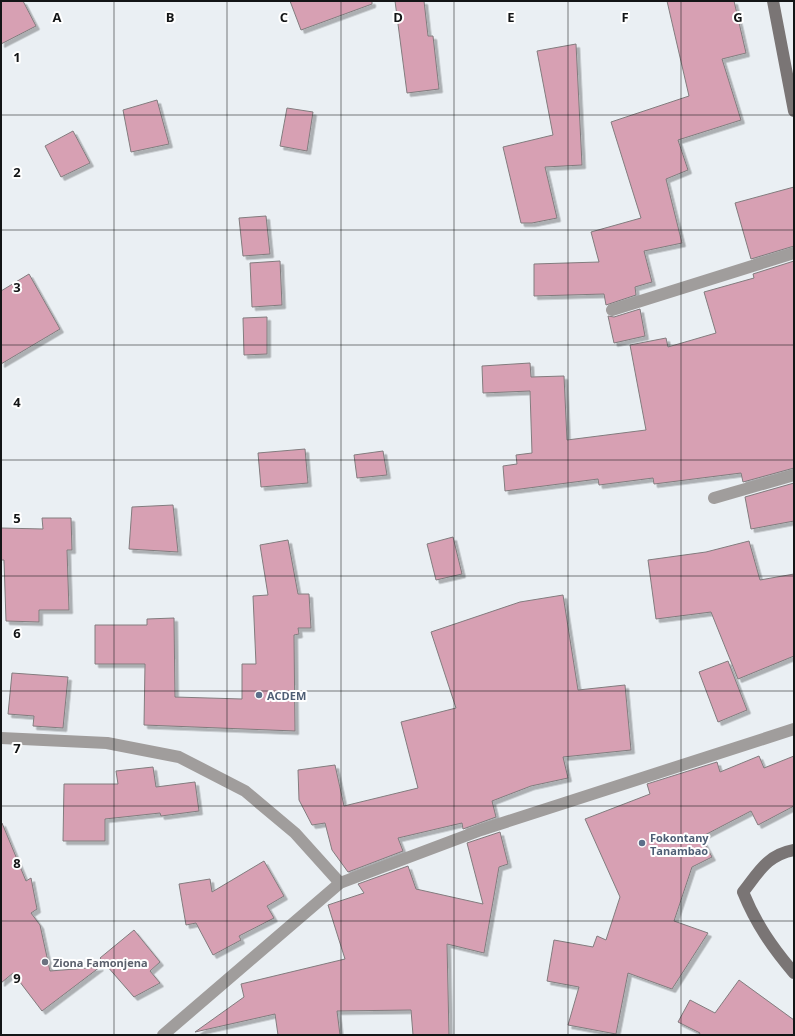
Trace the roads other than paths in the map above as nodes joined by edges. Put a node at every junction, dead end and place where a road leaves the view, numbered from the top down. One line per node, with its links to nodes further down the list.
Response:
1 (773, 1): 2 (street)
2 (794, 111)
3 (794, 253): 4 (street)
4 (612, 310)
5 (794, 475): 6 (street)
6 (714, 498)
7 (794, 729): 10 (street)
8 (1, 738): 10 (street)
9 (794, 850): 11 (street)
10 (340, 883): 12 (street)
11 (794, 973)
12 (163, 1035)

